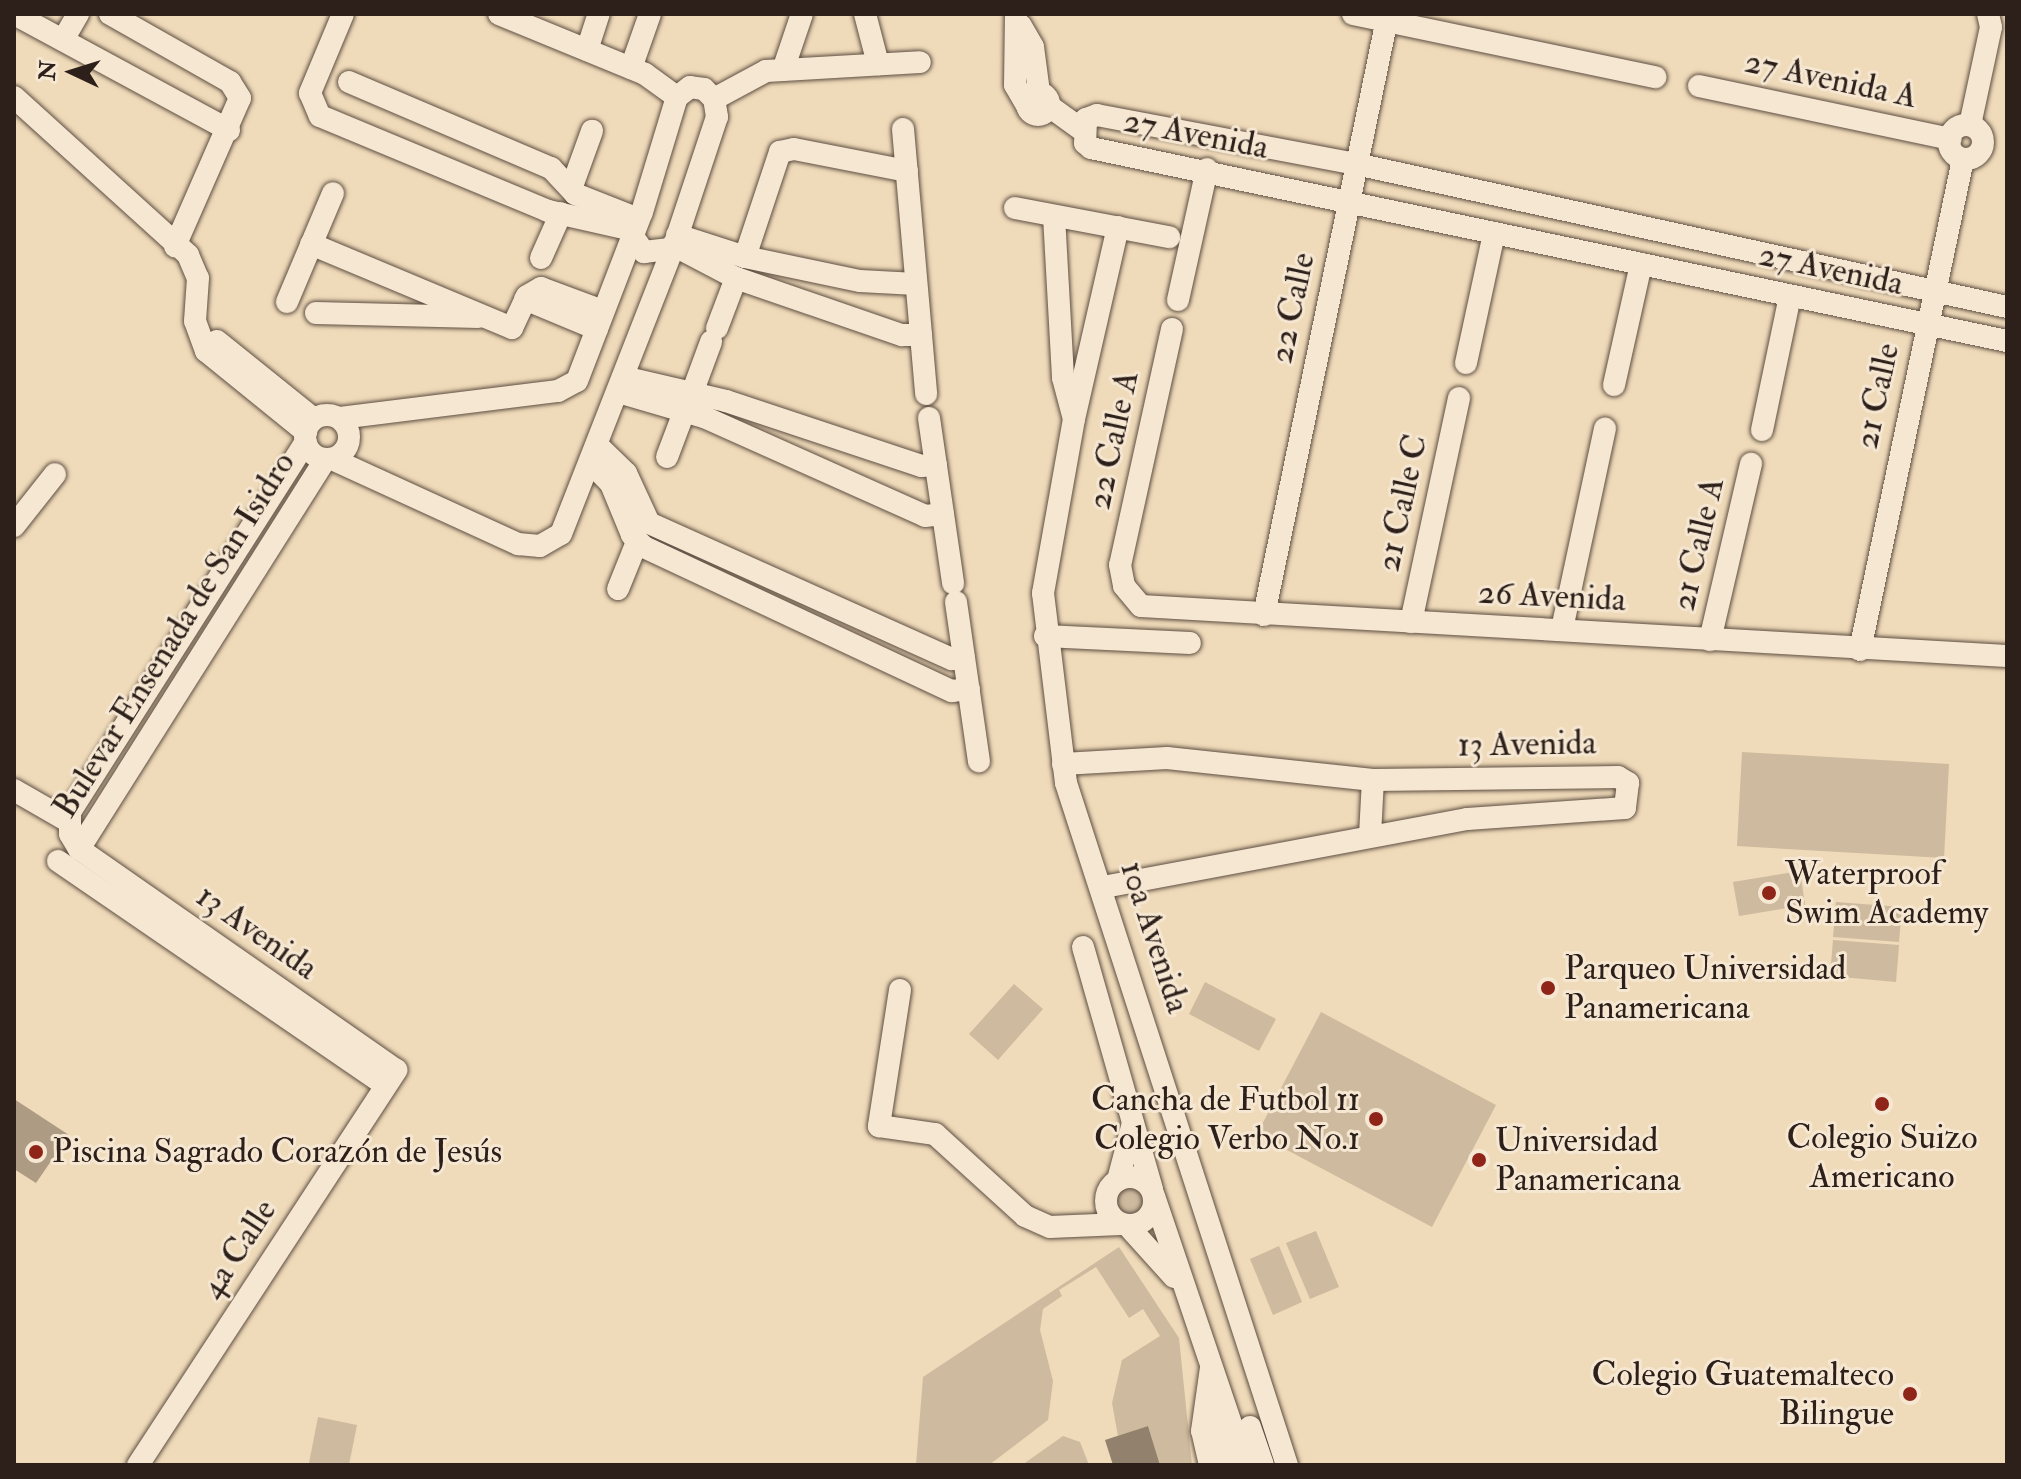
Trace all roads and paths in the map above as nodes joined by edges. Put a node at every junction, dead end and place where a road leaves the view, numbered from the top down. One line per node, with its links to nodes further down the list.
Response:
1 (78, 14): 14 (street)
2 (110, 14): 29 (street)
3 (343, 14): 32 (street)
4 (499, 14): 15 (street)
5 (599, 14): 15 (street)
6 (650, 14): 18 (street)
7 (802, 14): 19 (street)
8 (865, 14): 17 (street)
9 (1353, 14): 13 (street)
10 (1988, 14): 27 (street)
11 (18, 16): 14 (street)
12 (1017, 16): 31 (street)
13 (1387, 17): 20 (street); 35 (street, 22 Calle)
14 (63, 40): 29 (street)
15 (587, 50): 18 (street)
16 (920, 62): 17 (street)
17 (878, 64): 19 (street)
18 (631, 68): 24 (street)
19 (783, 70): 26 (street)
20 (1655, 77)
21 (349, 82): 25 (street)
22 (1699, 86): 33 (street, 27 Avenida A)
23 (14, 97): 50 (street)
24 (677, 97): 26 (street); 44 (street)
25 (390, 104): 32 (street); 38 (street)
26 (716, 108): 48 (street, Bulevar Ensenada de San Isidro)
27 (1970, 125): 33 (street); 34 (street, 21 Calle)
28 (903, 129): 37 (street)
29 (229, 130): 50 (street)
30 (592, 131): 38 (street)
31 (1085, 132): 35 (street, 27 Avenida); 36 (street, 27 Avenida)
32 (376, 138): 42 (street)
33 (1950, 139): 34 (street)
34 (1963, 159): 55 (street, 21 Calle)
35 (1356, 164): 40 (street, 22 Calle); 55 (street, 27 Avenida)
36 (1207, 169): 40 (street, 27 Avenida); 57 (street)
37 (907, 171): 53 (street); 54 (street)
38 (571, 189): 44 (street)
39 (333, 193): 49 (street)
40 (1349, 199): 46 (street, 27 Avenida); 90 (street, 22 Calle)
41 (1015, 208): 43 (street)
42 (561, 213): 44 (street); 51 (street)
43 (1054, 216): 45 (street); 75 (street, 10a Avenida)
44 (635, 224): 48 (street); 48 (street); 62 (street)
45 (1118, 227): 47 (street); 75 (street, 10a Avenida)
46 (1494, 233): 52 (street, 27 Avenida); 67 (street)
47 (1169, 237)
48 (675, 240): 53 (street); 68 (street, Bulevar Ensenada de San Isidro)
49 (311, 244): 58 (street); 61 (street)
50 (175, 246): 78 (street)
51 (541, 258)
52 (1641, 264): 56 (street, 27 Avenida); 69 (street)
53 (740, 268): 54 (street); 65 (street); 72 (street)
54 (916, 284): 65 (street)
55 (1935, 292): 59 (street, 27 Avenida); 63 (street, 21 Calle)
56 (1790, 296): 63 (street, 27 Avenida); 77 (street)
57 (1178, 300)
58 (287, 302)
59 (2007, 307)
60 (316, 313): 61 (street)
61 (491, 317): 62 (street)
62 (600, 320): 73 (street)
63 (1927, 325): 66 (street, 27 Avenida); 96 (street, 21 Calle)
64 (1172, 329): 88 (street, 22 Calle A)
65 (921, 335): 70 (street)
66 (2007, 341)
67 (1466, 363)
68 (620, 384): 72 (street); 79 (street, Bulevar Ensenada de San Isidro)
69 (1614, 385)
70 (926, 394)
71 (1459, 398): 91 (street, 21 Calle C)
72 (688, 404): 80 (street); 83 (street); 85 (street)
73 (340, 418): 78 (street); 81 (street)
74 (929, 418): 83 (street)
75 (1074, 419): 93 (street, 10a Avenida)
76 (1605, 429): 92 (street)
77 (1762, 430)
78 (309, 431): 81 (street); 104 (street, Bulevar Ensenada de San Isidro)
79 (594, 454): 81 (street, Bulevar Ensenada de San Isidro); 87 (street); 98 (street)
80 (667, 457)
81 (329, 459): 105 (street, Bulevar Ensenada de San Isidro)
82 (1751, 464): 94 (street, 21 Calle A)
83 (936, 465): 85 (street)
84 (55, 474): 86 (street)
85 (943, 514): 98 (street)
86 (14, 526)
87 (637, 542): 89 (street); 99 (street)
88 (1120, 565): 90 (street, 26 Avenida)
89 (618, 589)
90 (1264, 615): 91 (street, 26 Avenida)
91 (1411, 622): 92 (street, 26 Avenida)
92 (1562, 629): 94 (street, 26 Avenida)
93 (1045, 636): 95 (street); 101 (street, 10a Avenida)
94 (1710, 640): 96 (street, 26 Avenida)
95 (1190, 643)
96 (1860, 650): 97 (street, 26 Avenida)
97 (2007, 656)
98 (964, 658): 99 (street)
99 (969, 689): 100 (street)
100 (979, 761)
101 (1063, 764): 102 (street, 13 Avenida); 110 (street, 10a Avenida)
102 (1373, 780): 107 (street); 107 (street, 13 Avenida)
103 (14, 790): 106 (street)
104 (84, 791): 105 (street); 106 (street, Bulevar Ensenada de San Isidro)
105 (106, 803): 108 (street, Bulevar Ensenada de San Isidro)
106 (68, 821): 108 (street, Bulevar Ensenada de San Isidro)
107 (1370, 835): 110 (street, 13 Avenida)
108 (79, 849): 113 (street, 13 Avenida)
109 (58, 861): 113 (street)
110 (1104, 887): 127 (street, 10a Avenida)
111 (1083, 947): 114 (street)
112 (900, 990): 118 (street)
113 (390, 1077): 122 (street, 4a Calle)
114 (1133, 1118): 115 (street); 116 (street)
115 (1113, 1185): 116 (street); 117 (street); 118 (street)
116 (1153, 1193): 117 (street); 119 (street)
117 (1124, 1224): 118 (street); 119 (street)
118 (1066, 1228)
119 (1184, 1291): 120 (street)
120 (1211, 1359): 121 (street); 125 (street); 126 (street)
121 (1208, 1400): 123 (street); 124 (street)
122 (138, 1465)
123 (1210, 1465)
124 (1225, 1465)
125 (1245, 1465)
126 (1263, 1465)
127 (1287, 1465)

